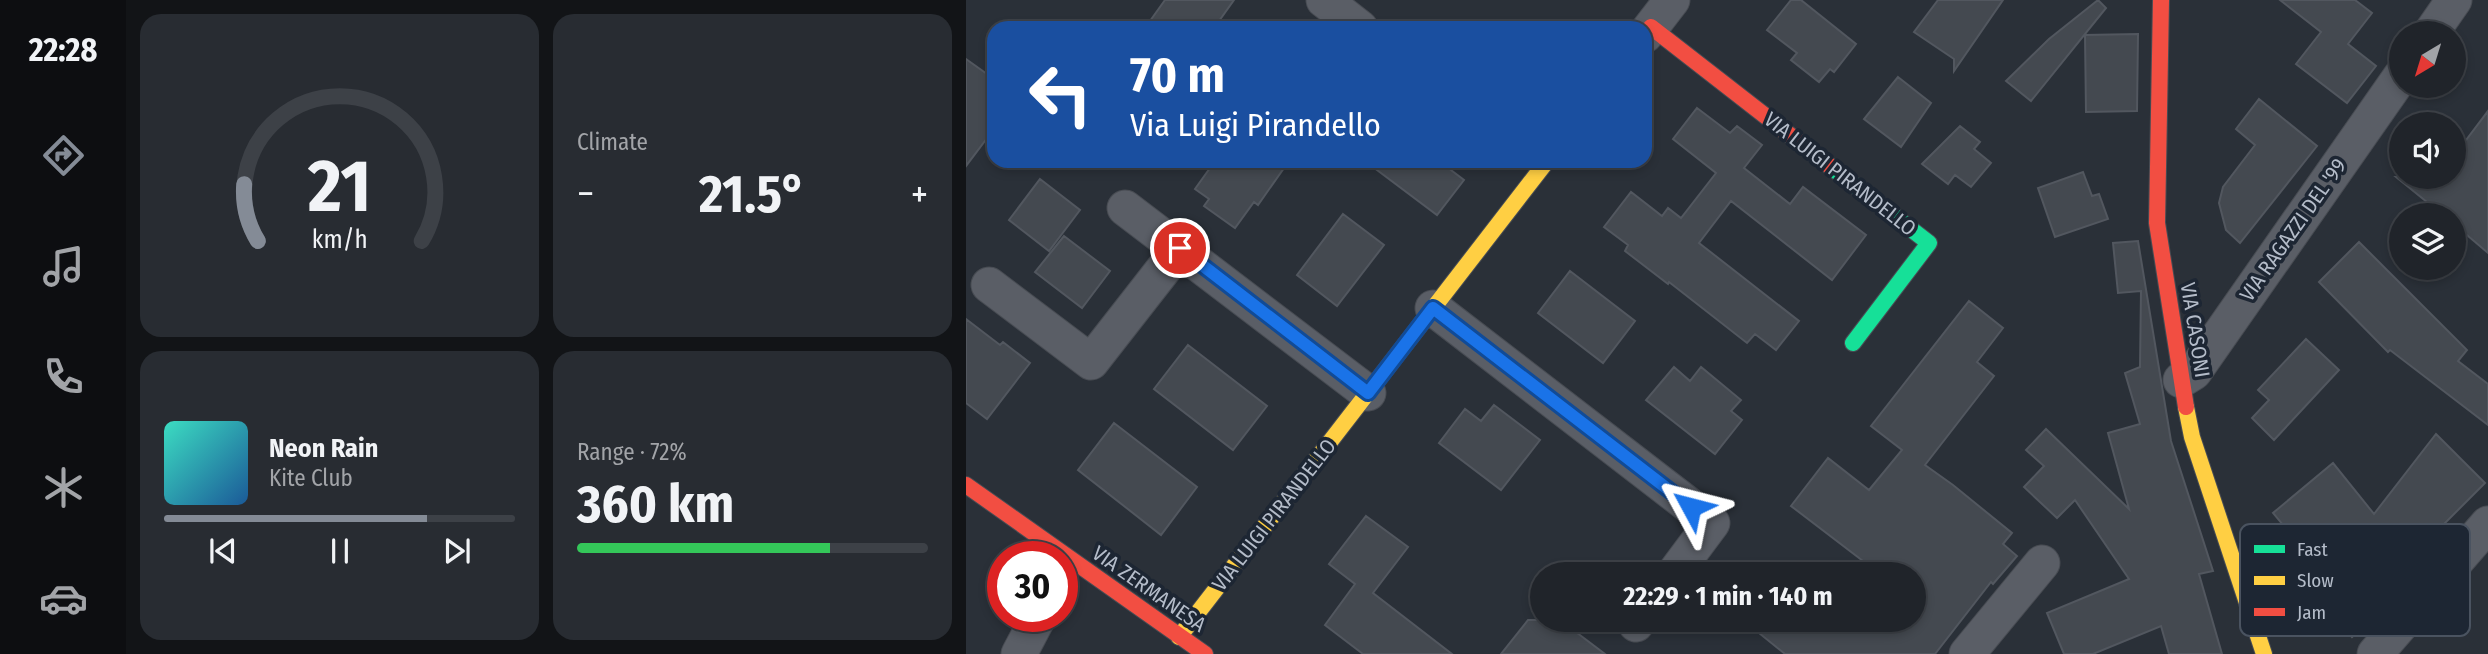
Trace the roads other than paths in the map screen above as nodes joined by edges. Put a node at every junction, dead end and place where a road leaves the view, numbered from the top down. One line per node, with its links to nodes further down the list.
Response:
1 (1324, 0): 5 (street)
2 (2161, 0): 14 (street, VIA CASONI)
3 (2454, 0): 6 (street)
4 (1656, 20): 13 (street, VIA LUIGI PIRANDELLO)
5 (1351, 21)
6 (2439, 21)
7 (2389, 93): 14 (street, VIA RAGAZZI DEL '99)
8 (1536, 168): 12 (street, VIA LUIGI PIRANDELLO)
9 (1125, 208): 10 (street)
10 (1180, 248): 11 (street); 15 (street)
11 (989, 285)
12 (1433, 308): 15 (street, VIA LUIGI PIRANDELLO); 20 (street)
13 (1853, 343)
14 (2181, 380): 23 (street, VIA CASONI)
15 (1368, 393): 25 (street, VIA LUIGI PIRANDELLO)
16 (966, 485): 18 (street, VIA ZERMANESA)
17 (2488, 524): 19 (street)
18 (1037, 541)
19 (2470, 545)
20 (1683, 562)
21 (2042, 563): 28 (street)
22 (1078, 572): 25 (street, VIA ZERMANESA)
23 (2240, 582)
24 (1031, 632): 29 (street)
25 (1179, 636): 30 (street, VIA ZERMANESA)
26 (2258, 636): 31 (street, VIA CASONI)
27 (2391, 636): 32 (street)
28 (1976, 649)
29 (1019, 654)
30 (1205, 654)
31 (2264, 654)
32 (2375, 654)

